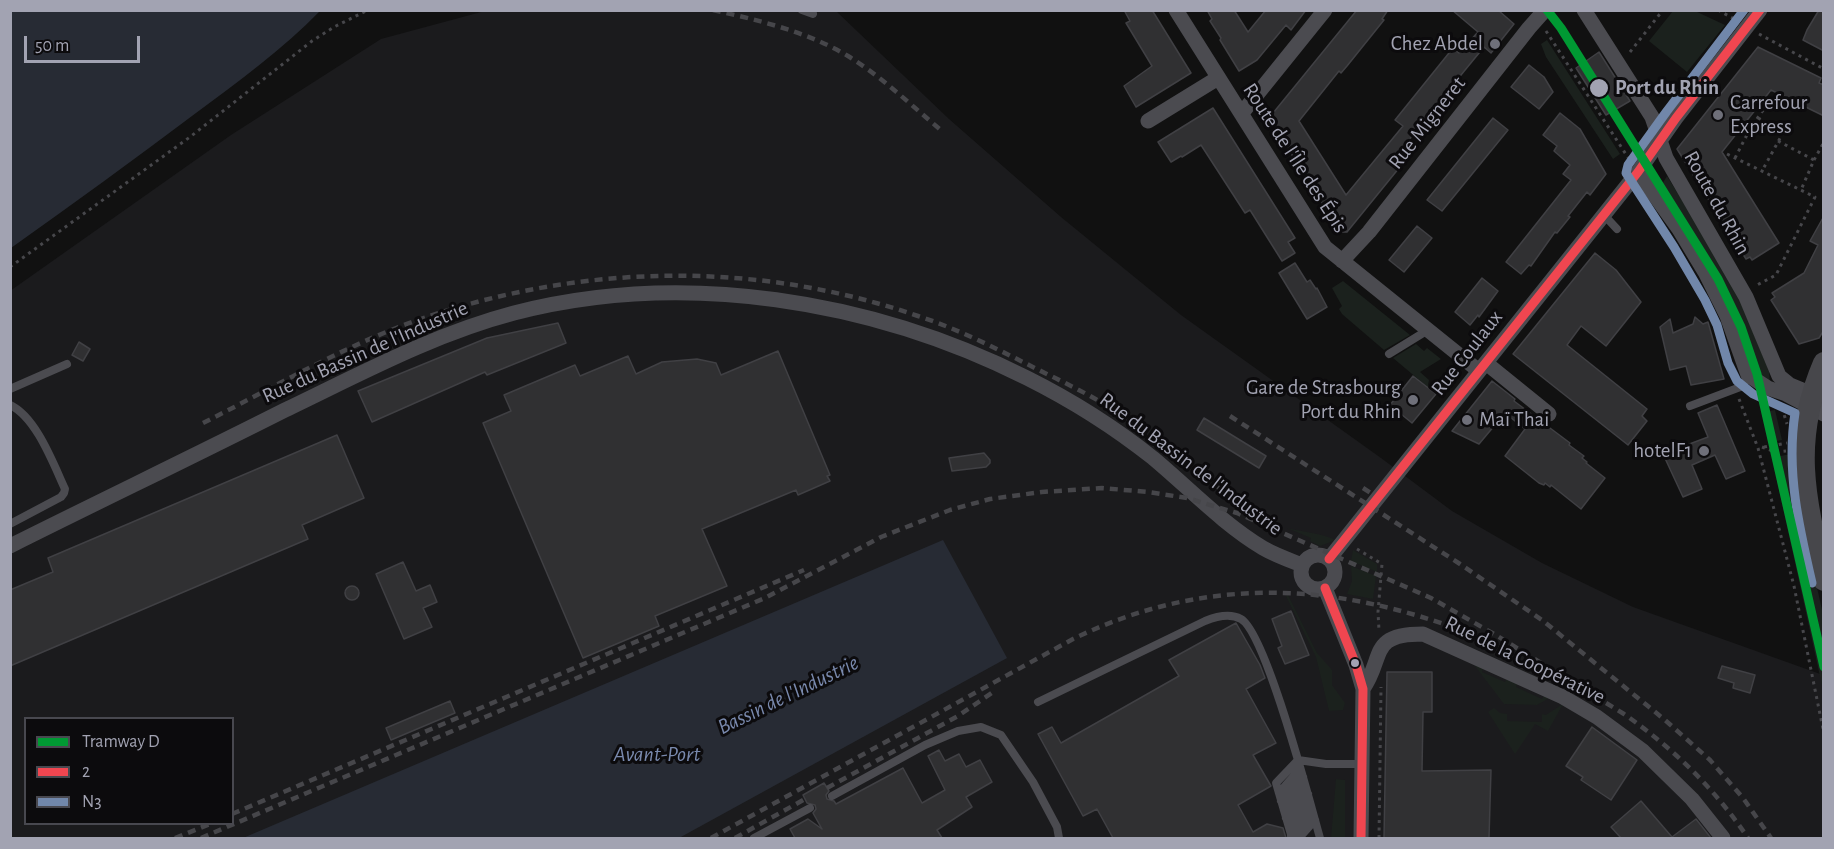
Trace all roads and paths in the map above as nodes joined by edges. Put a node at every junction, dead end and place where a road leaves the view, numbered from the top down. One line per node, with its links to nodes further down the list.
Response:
1 (368, 10): 32 (path)
2 (802, 10): 10 (lane)
3 (1176, 10): 14 (street, Route de l'Île des Épis)
4 (1325, 10): 16 (street)
5 (1584, 10): 19 (street, Route du Rhin)
6 (1663, 10): 12 (path)
7 (1718, 10): 11 (path)
8 (1760, 10): 11 (street, Rue Coulaux)
9 (1538, 13): 23 (path); 31 (street, Rue Migneret)
10 (813, 14)
11 (1740, 23): 13 (path); 19 (street, Rue Coulaux)
12 (1630, 51)
13 (1824, 69)
14 (1218, 78): 16 (street, Route de l'Île des Épis); 18 (street, Route de l'Île des Épis)
15 (1774, 95): 17 (path)
16 (1242, 113): 31 (street, Route de l'Île des Épis)
17 (1758, 118): 20 (path); 24 (path)
18 (1148, 121)
19 (1660, 139): 27 (street, Rue Coulaux); 42 (street, Route du Rhin)
20 (1778, 141): 25 (path); 26 (path)
21 (1824, 142): 25 (path)
22 (1727, 154): 24 (path)
23 (1628, 158)
24 (1735, 158): 26 (path)
25 (1814, 160): 28 (path)
26 (1762, 171): 28 (path)
27 (1638, 172): 29 (street, Rue Coulaux); 39 (street, Route du Rhin)
28 (1801, 190): 33 (path)
29 (1604, 215): 30 (lane); 38 (street, Rue Coulaux)
30 (1617, 229)
31 (1342, 261): 34 (street, Route de l'Île des Épis)
32 (10, 267)
33 (1757, 285)
34 (1428, 330): 35 (lane); 38 (street, Route de l'Île des Épis)
35 (1389, 354)
36 (1824, 363): 42 (main road)
37 (67, 364): 40 (lane)
38 (1483, 367): 45 (street, Route de l'Île des Épis); 51 (street, Rue Coulaux)
39 (1748, 375): 41 (lane); 42 (street)
40 (10, 389)
41 (1735, 389): 44 (lane); 47 (path)
42 (1817, 403): 53 (main road)
43 (10, 405): 48 (lane)
44 (1690, 406)
45 (1549, 414)
46 (1791, 442): 47 (path)
47 (1758, 448): 59 (path)
48 (10, 524)
49 (1350, 543): 55 (path)
50 (10, 546): 52 (street, Rue du Bassin de l'Industrie)
51 (1329, 559): 52 (street); 54 (street)
52 (1302, 565): 54 (street)
53 (1824, 580)
54 (1325, 588): 57 (street)
55 (1380, 649): 57 (street); 76 (street, Rue de la Coopérative)
56 (1381, 681): 75 (path)
57 (1363, 689): 61 (street)
58 (1038, 702): 60 (lane)
59 (1824, 734)
60 (1298, 760): 61 (lane); 62 (lane); 64 (lane)
61 (1362, 764): 74 (street)
62 (1303, 777): 64 (lane); 65 (lane); 67 (lane)
63 (832, 796): 71 (lane)
64 (1280, 797): 67 (lane)
65 (1310, 803): 67 (lane); 68 (lane); 69 (lane); 72 (lane)
66 (810, 808): 70 (lane)
67 (1285, 814): 69 (lane)
68 (1315, 820): 72 (lane); 73 (lane)
69 (1288, 826): 72 (lane)
70 (754, 838)
71 (1059, 838)
72 (1294, 838)
73 (1320, 838)
74 (1361, 838)
75 (1379, 838)
76 (1723, 838)

